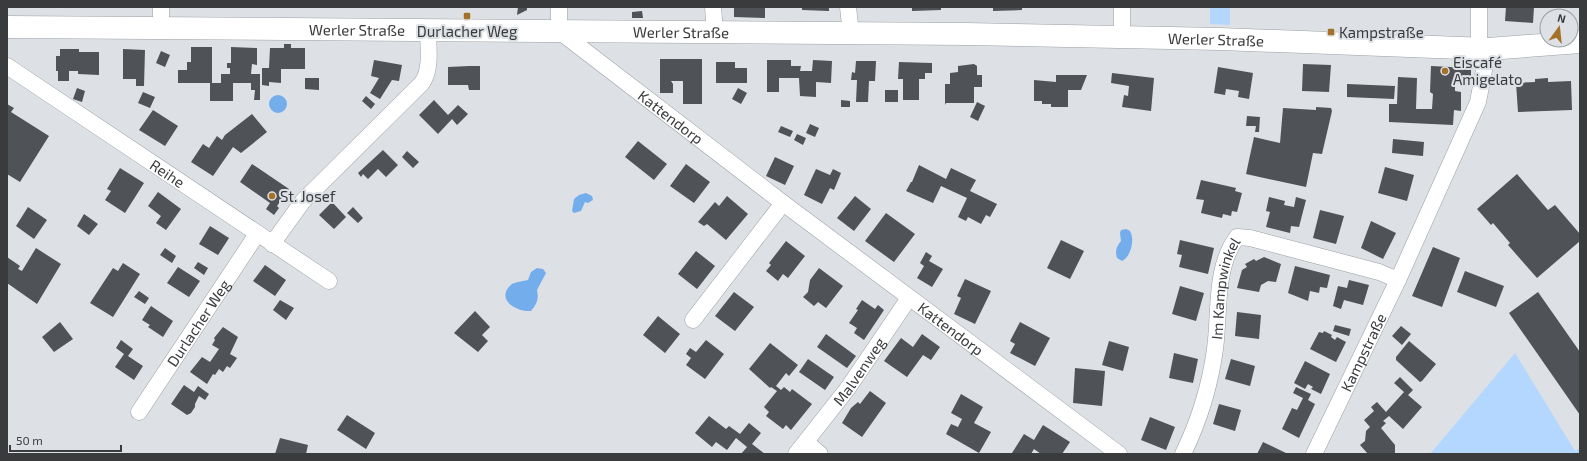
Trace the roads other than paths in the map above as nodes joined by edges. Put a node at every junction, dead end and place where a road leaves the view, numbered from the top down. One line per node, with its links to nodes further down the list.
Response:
1 (559, 7): 9 (street)
2 (712, 7): 10 (street)
3 (848, 7): 11 (street)
4 (1122, 7): 12 (street)
5 (1479, 7): 14 (street, Kampstraße)
6 (161, 17): 7 (main road, Werler Straße); 8 (main road, Werler Straße)
7 (7, 27)
8 (428, 30): 9 (main road, Werler Straße); 18 (street)
9 (559, 31): 10 (main road, Werler Straße); 16 (street, Kattendorp)
10 (715, 32): 11 (main road, Werler Straße)
11 (852, 34): 12 (main road, Werler Straße)
12 (1122, 36): 14 (main road, Werler Straße)
13 (1580, 42): 14 (main road, Werler Straße)
14 (1483, 48): 19 (street, Kampstraße)
15 (7, 66): 17 (street, Reihe)
16 (783, 204): 21 (street, Kattendorp); 22 (street)
17 (257, 234): 18 (street, Reihe); 23 (street, Durlacher Weg)
18 (272, 244): 20 (street, Reihe)
19 (1398, 280): 27 (street, Im Kampwinkel); 28 (street, Kampstraße)
20 (329, 281)
21 (909, 298): 24 (street, Malvenweg); 26 (street, Kattendorp)
22 (693, 320)
23 (139, 412)
24 (801, 448): 25 (street, Malvenweg)
25 (820, 454)
26 (1118, 454)
27 (1183, 454)
28 (1314, 454)

